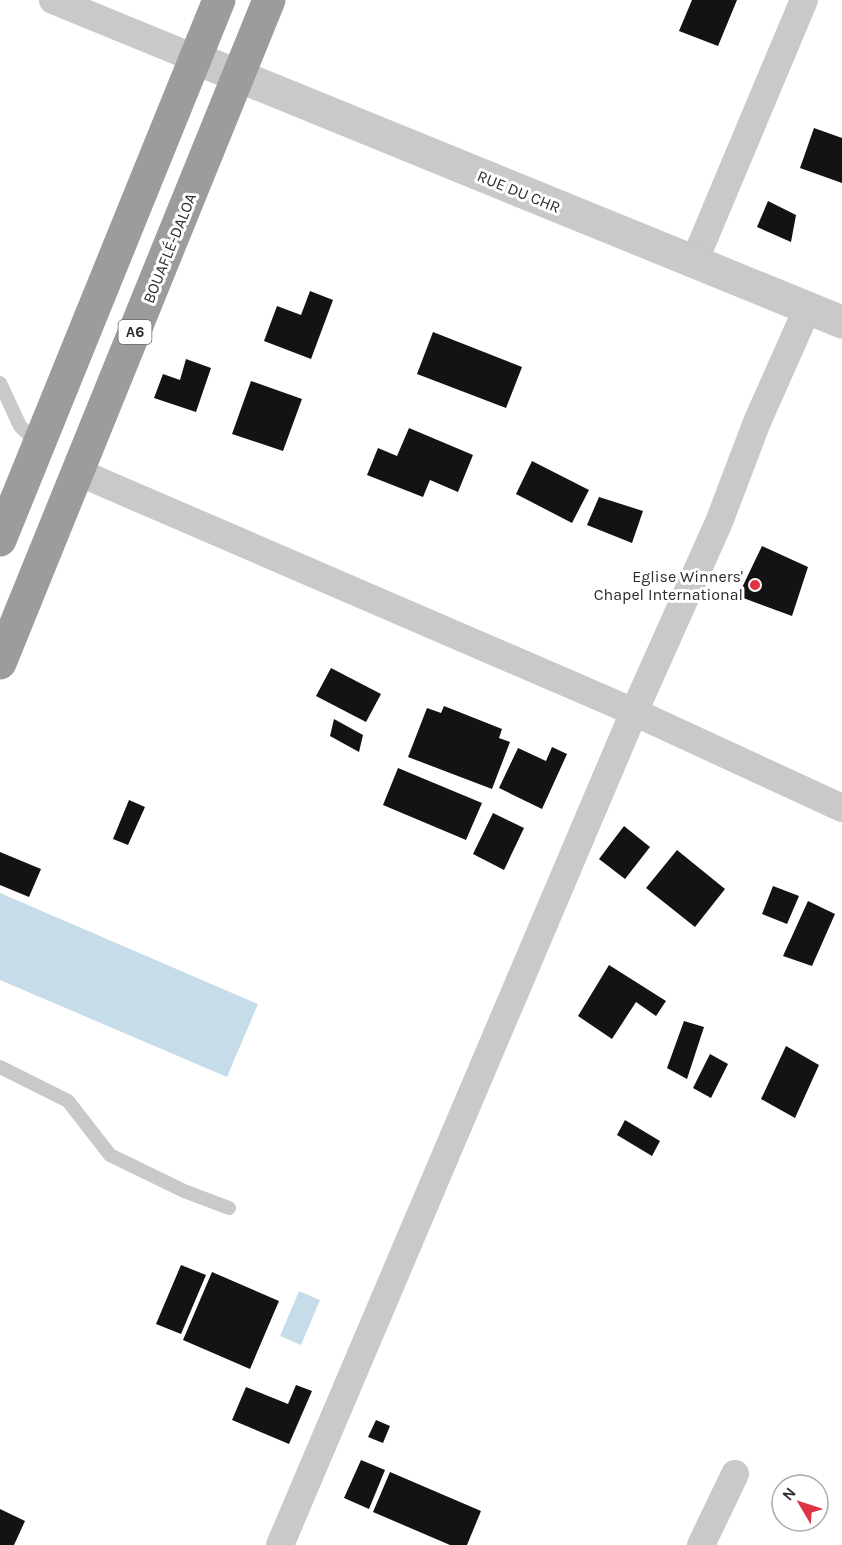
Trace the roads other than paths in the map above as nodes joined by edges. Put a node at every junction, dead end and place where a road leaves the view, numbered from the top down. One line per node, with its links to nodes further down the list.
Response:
1 (53, 0): 5 (street)
2 (219, 0): 5 (highway)
3 (269, 0): 6 (highway, BOUAFLÉ-DALOA / A6)
4 (804, 0): 7 (street)
5 (197, 59): 6 (street, RUE DU CHR); 11 (highway)
6 (239, 76): 7 (street, RUE DU CHR); 12 (highway, BOUAFLÉ-DALOA / A6)
7 (694, 262): 8 (street, RUE DU CHR)
8 (808, 307): 9 (street, RUE DU CHR); 15 (street)
9 (842, 322)
10 (0, 383): 11 (lane)
11 (38, 444): 13 (highway)
12 (78, 472): 14 (highway, BOUAFLÉ-DALOA / A6); 15 (street)
13 (0, 540)
14 (0, 663)
15 (634, 712): 16 (street); 20 (street)
16 (842, 808)
17 (0, 1067): 18 (lane)
18 (230, 1208)
19 (735, 1474): 21 (street)
20 (280, 1545)
21 (701, 1545)

